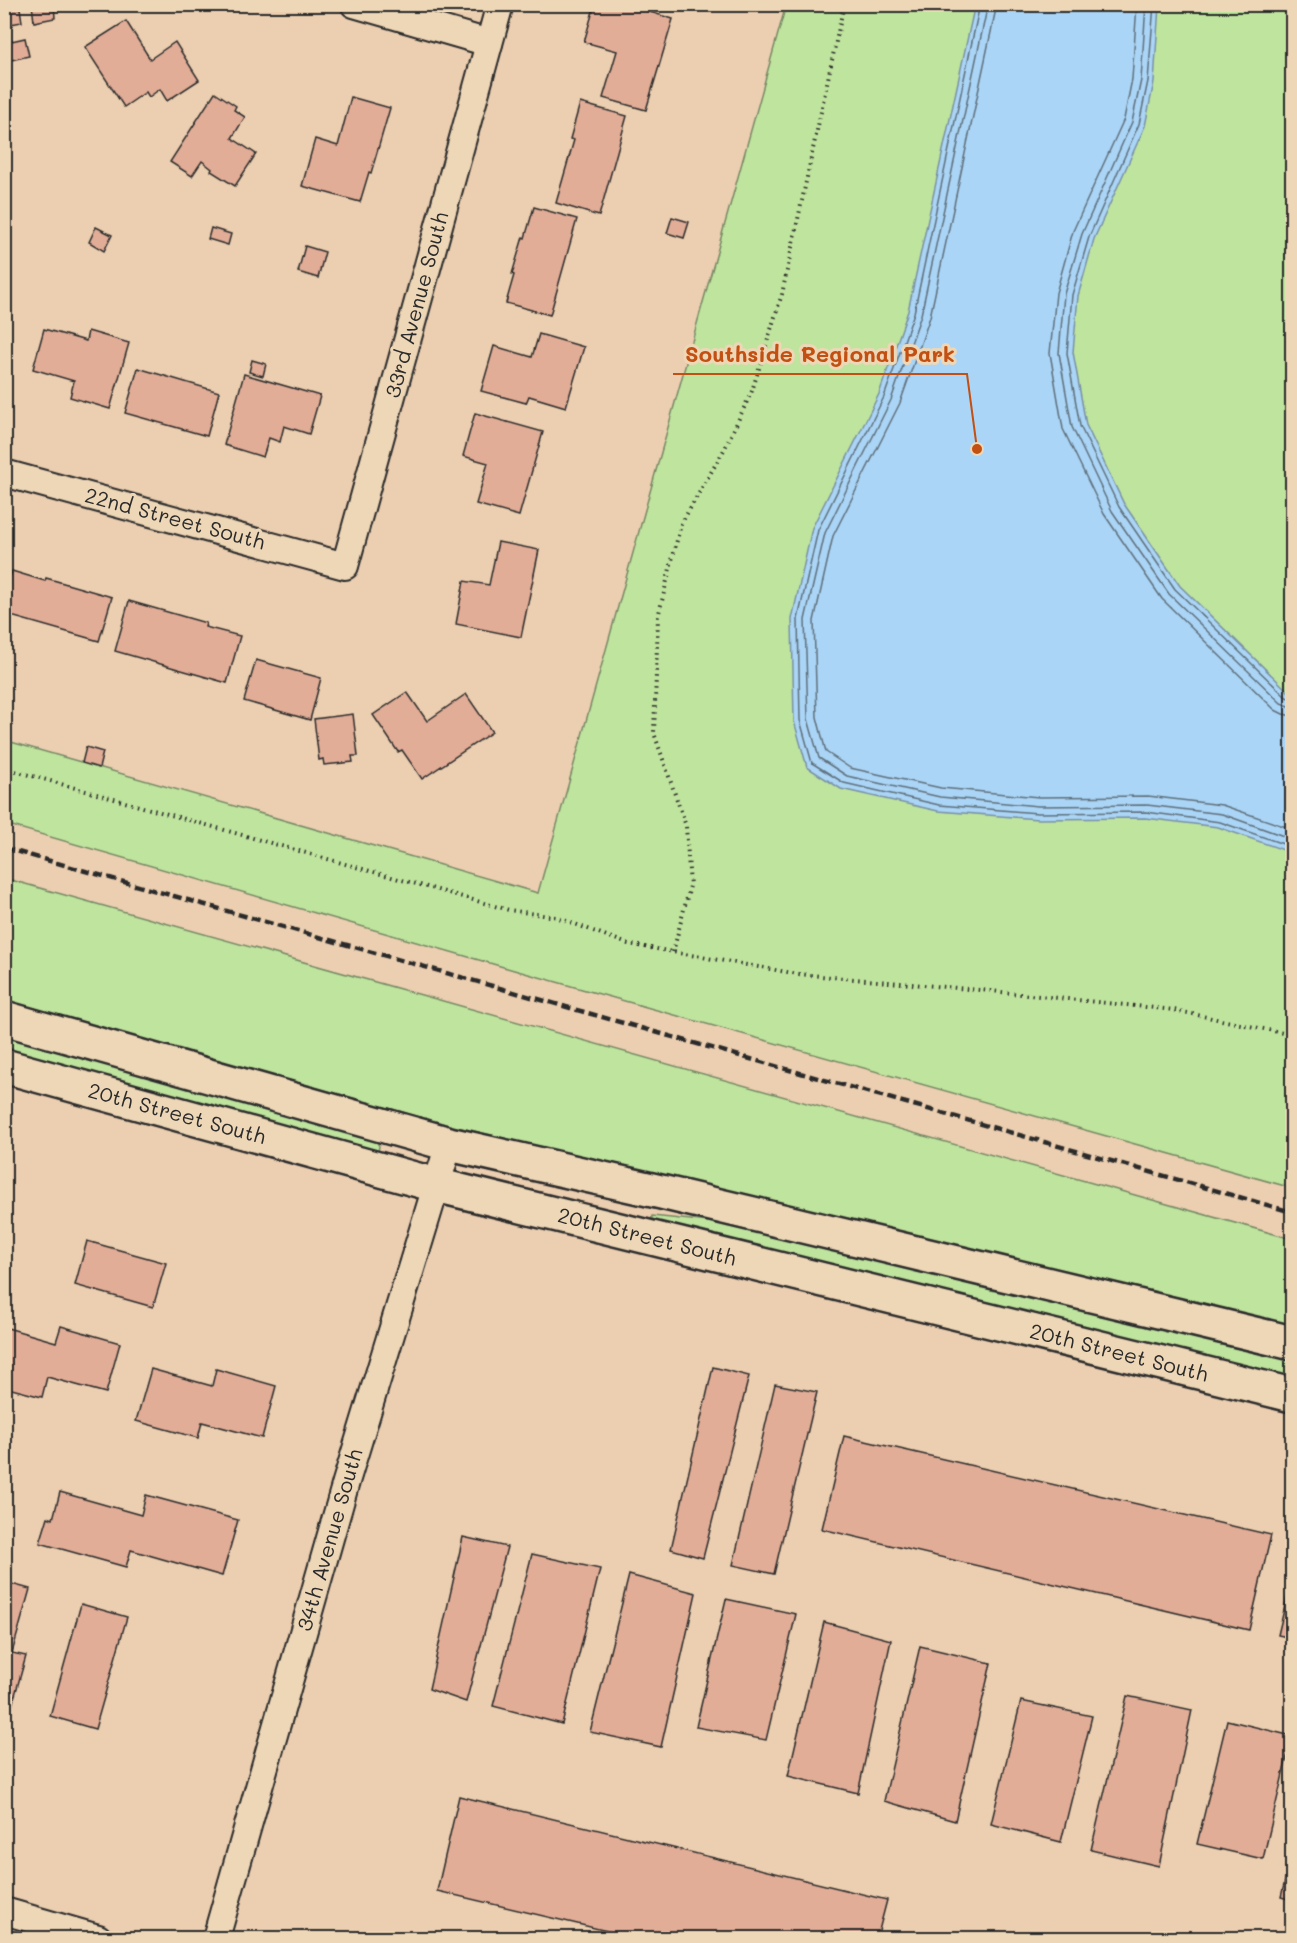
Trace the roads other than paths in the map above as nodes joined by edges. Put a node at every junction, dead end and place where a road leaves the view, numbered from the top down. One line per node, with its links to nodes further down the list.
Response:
1 (354, 4): 3 (street)
2 (500, 4): 3 (street, 33rd Avenue South)
3 (489, 43): 5 (street, 33rd Avenue South)
4 (4, 472): 5 (street, 22nd Street South)
5 (345, 566)
6 (4, 1017): 8 (street, 20th Street South)
7 (4, 1066): 9 (street, 20th Street South)
8 (449, 1144): 9 (street, 34th Avenue South); 10 (street, 20th Street South)
9 (436, 1185): 11 (street, 20th Street South); 14 (street, 34th Avenue South)
10 (1293, 1343)
11 (1293, 1395)
12 (4, 1911): 13 (street)
13 (98, 1938)
14 (216, 1938)

